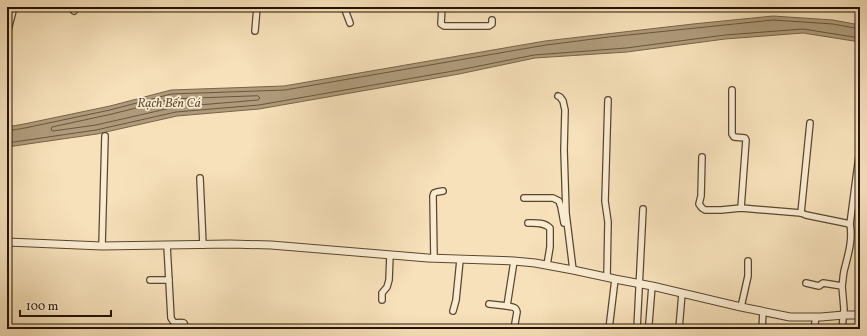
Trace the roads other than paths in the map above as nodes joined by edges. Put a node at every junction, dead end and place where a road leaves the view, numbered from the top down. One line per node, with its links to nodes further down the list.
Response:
1 (14, 7): 8 (street)
2 (257, 7): 7 (street)
3 (344, 7): 6 (street)
4 (442, 7): 5 (street)
5 (492, 20)
6 (350, 23)
7 (255, 31)
8 (7, 34)
9 (732, 90): 19 (street)
10 (558, 96): 34 (street)
11 (608, 100): 35 (street)
12 (810, 123): 21 (street)
13 (106, 136): 27 (street)
14 (860, 148): 23 (street)
15 (702, 157): 19 (street)
16 (200, 178): 26 (street)
17 (443, 192): 29 (street)
18 (524, 198): 34 (street)
19 (741, 208): 21 (street)
20 (643, 209): 40 (street)
21 (801, 213): 23 (street)
22 (528, 223): 33 (street)
23 (850, 224): 42 (street)
24 (7, 242): 27 (street)
25 (167, 245): 26 (street); 27 (street); 38 (street)
26 (203, 245): 28 (street)
27 (102, 246)
28 (390, 255): 29 (street); 44 (street)
29 (434, 258): 30 (street)
30 (460, 260): 31 (street); 48 (street)
31 (514, 261): 33 (street); 46 (street)
32 (748, 261): 47 (street)
33 (547, 265): 34 (street)
34 (572, 269): 35 (street)
35 (607, 277): 36 (street)
36 (616, 279): 40 (street); 56 (street)
37 (150, 280): 38 (street)
38 (169, 280): 54 (street)
39 (806, 283): 42 (street)
40 (639, 284): 41 (street); 57 (street)
41 (652, 286): 43 (street); 53 (street)
42 (842, 286): 50 (street)
43 (682, 293): 47 (street); 58 (street)
44 (382, 300)
45 (489, 304): 46 (street)
46 (507, 306): 55 (street)
47 (740, 307): 49 (street)
48 (453, 311)
49 (763, 312): 52 (street); 59 (street)
50 (844, 315): 51 (street); 52 (street); 61 (street)
51 (860, 315)
52 (816, 317): 60 (street)
53 (649, 323)
54 (185, 329)
55 (514, 329)
56 (609, 329)
57 (637, 329)
58 (680, 329)
59 (762, 329)
60 (814, 329)
61 (842, 329)

